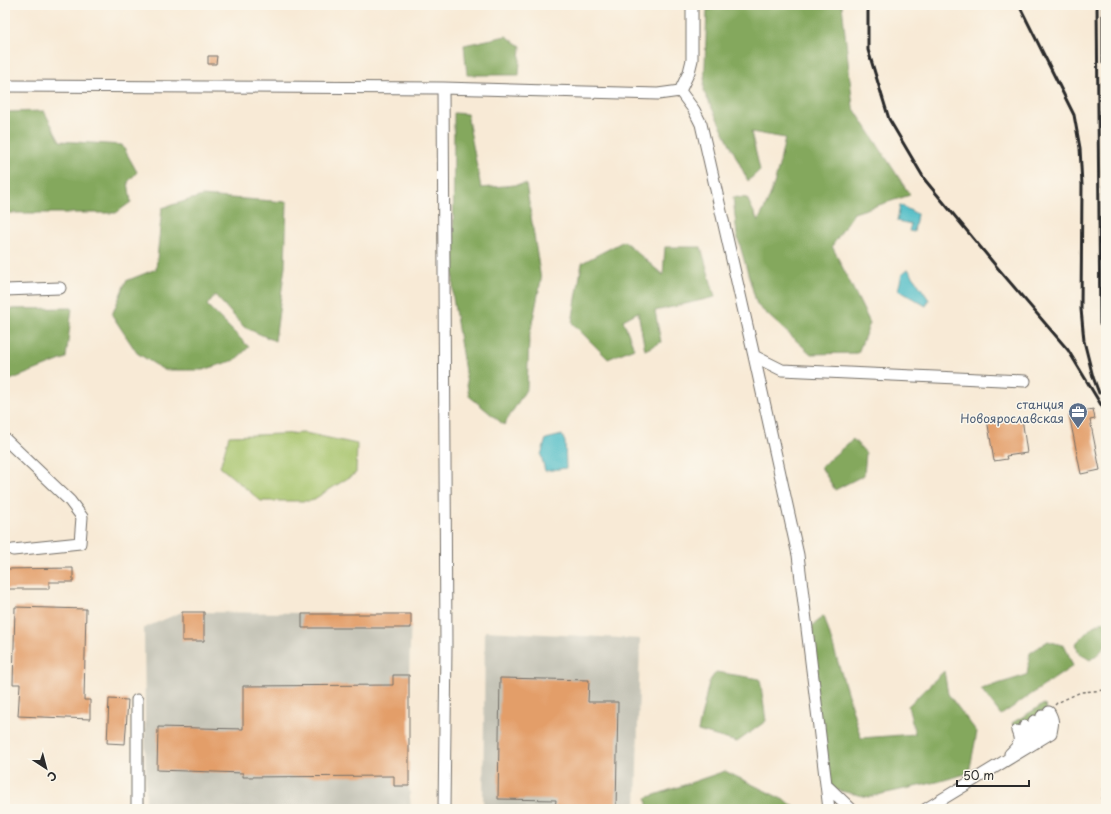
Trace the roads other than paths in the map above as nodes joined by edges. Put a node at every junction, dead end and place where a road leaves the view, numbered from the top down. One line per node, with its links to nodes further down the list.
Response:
1 (692, 5): 4 (street)
2 (5, 86): 3 (street)
3 (443, 88): 4 (street); 17 (street)
4 (680, 91): 7 (street)
5 (60, 288): 6 (street)
6 (5, 290)
7 (754, 356): 8 (street); 15 (street)
8 (1025, 381)
9 (5, 439): 10 (street)
10 (14, 550)
11 (137, 700): 16 (street)
12 (1034, 721): 13 (street); 13 (street); 13 (street); 14 (street)
13 (1034, 743): 14 (street)
14 (1005, 761): 20 (street)
15 (826, 785): 18 (street); 19 (street)
16 (137, 809)
17 (444, 809)
18 (829, 809)
19 (851, 809)
20 (926, 809)

